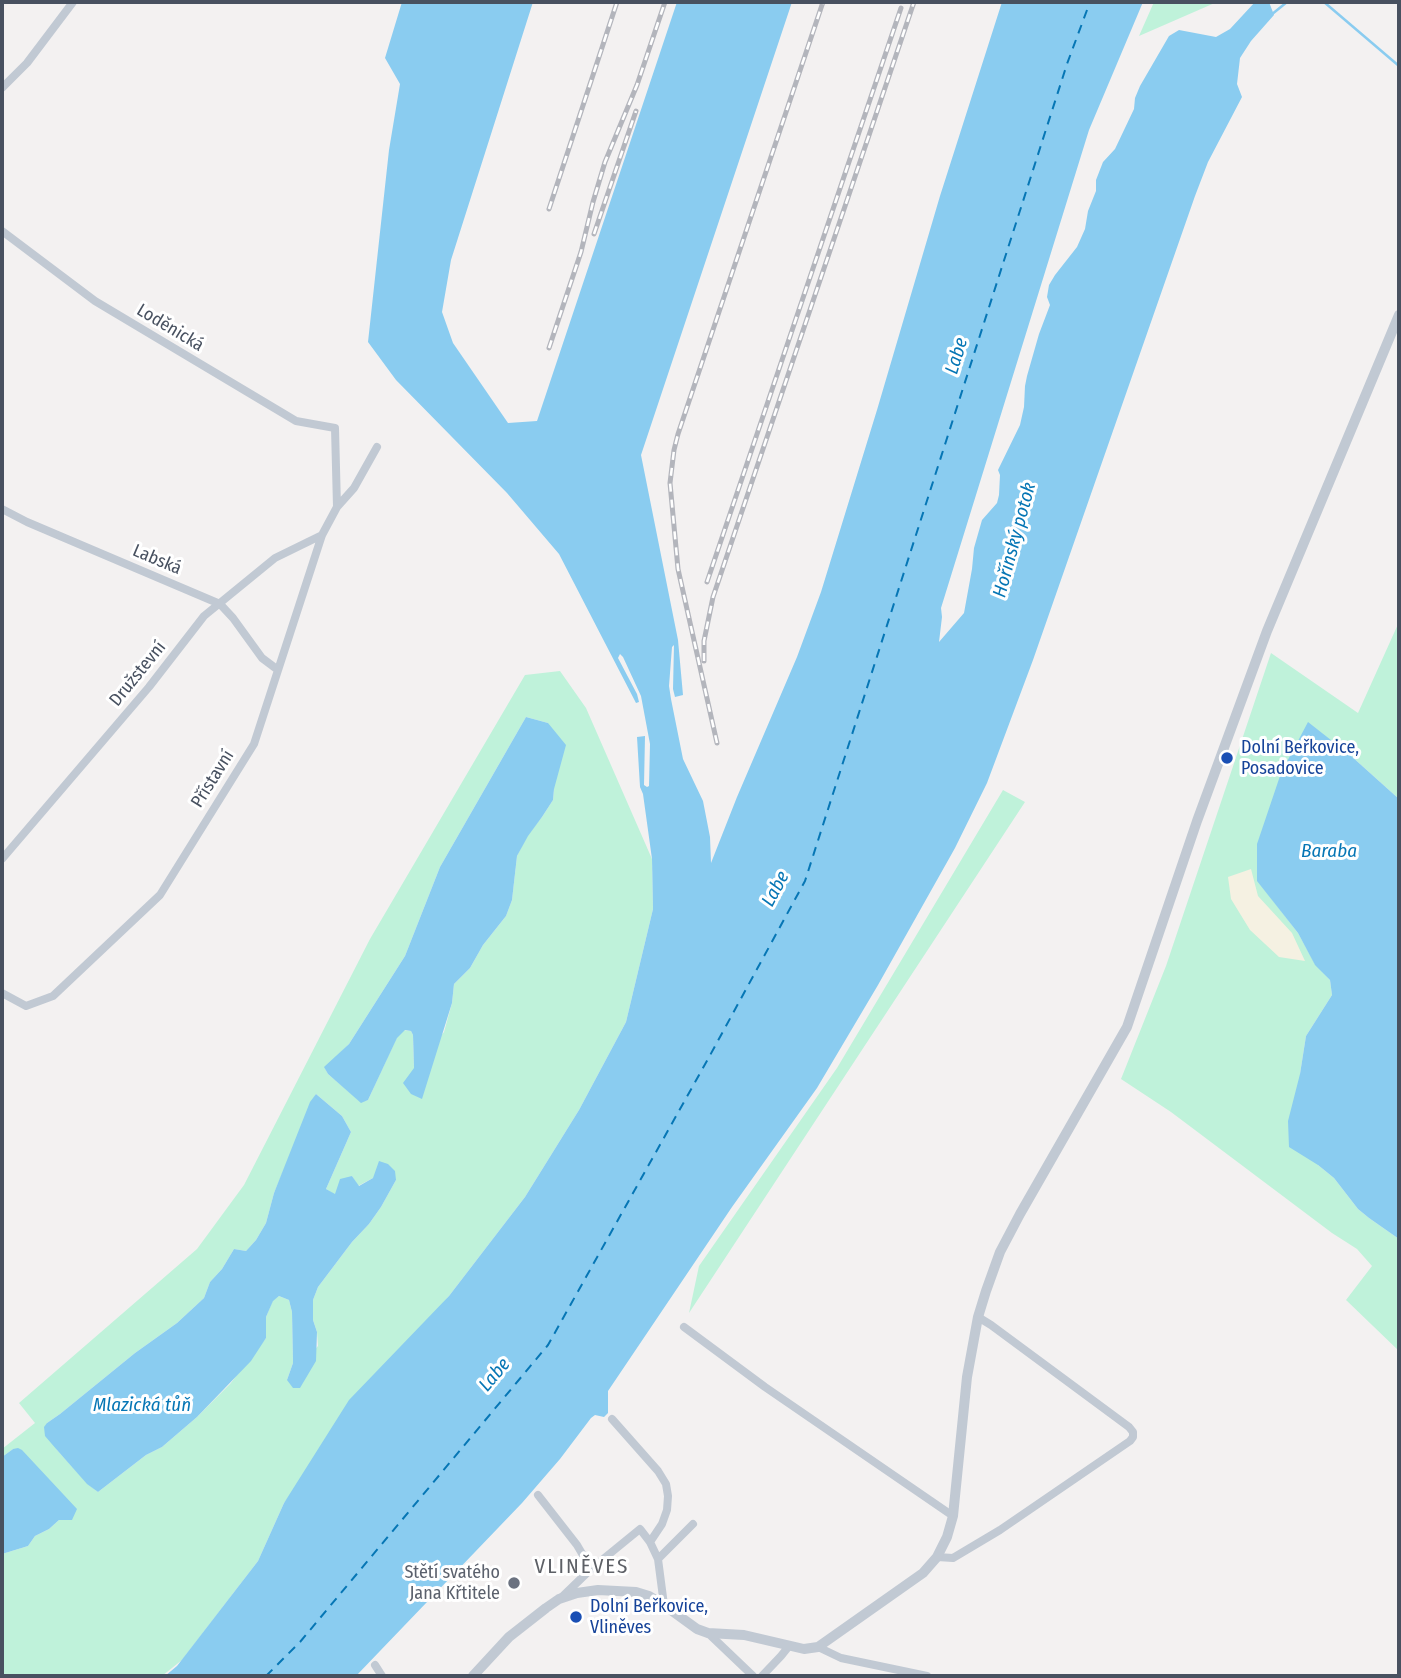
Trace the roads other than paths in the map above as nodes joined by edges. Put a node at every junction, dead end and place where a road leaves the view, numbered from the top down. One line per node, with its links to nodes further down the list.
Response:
1 (74, 2): 2 (street)
2 (2, 88)
3 (2, 231): 5 (street, Loděnická)
4 (1399, 314): 14 (street)
5 (335, 428): 7 (street, Přístavní)
6 (377, 447): 7 (street, Přístavní)
7 (337, 507): 9 (street, Přístavní)
8 (2, 509): 10 (street, Labská)
9 (322, 535): 10 (street, Družstevní); 11 (street, Přístavní)
10 (220, 604): 11 (street, Labská); 12 (street, Družstevní)
11 (278, 670): 13 (street, Přístavní)
12 (2, 859)
13 (2, 993)
14 (978, 1317): 18 (street); 21 (street)
15 (684, 1327): 18 (street)
16 (612, 1419): 20 (street)
17 (538, 1495): 23 (street)
18 (953, 1516): 21 (street)
19 (693, 1524): 22 (street)
20 (650, 1542): 22 (street); 23 (street)
21 (937, 1558): 28 (street)
22 (658, 1559): 25 (street)
23 (591, 1569): 24 (street)
24 (559, 1599): 25 (street); 31 (street)
25 (664, 1605): 26 (street)
26 (708, 1633): 27 (street); 32 (street)
27 (789, 1646): 28 (street); 33 (street)
28 (818, 1647): 34 (street)
29 (375, 1665): 30 (street)
30 (382, 1676)
31 (473, 1676)
32 (752, 1676)
33 (762, 1676)
34 (927, 1676)

